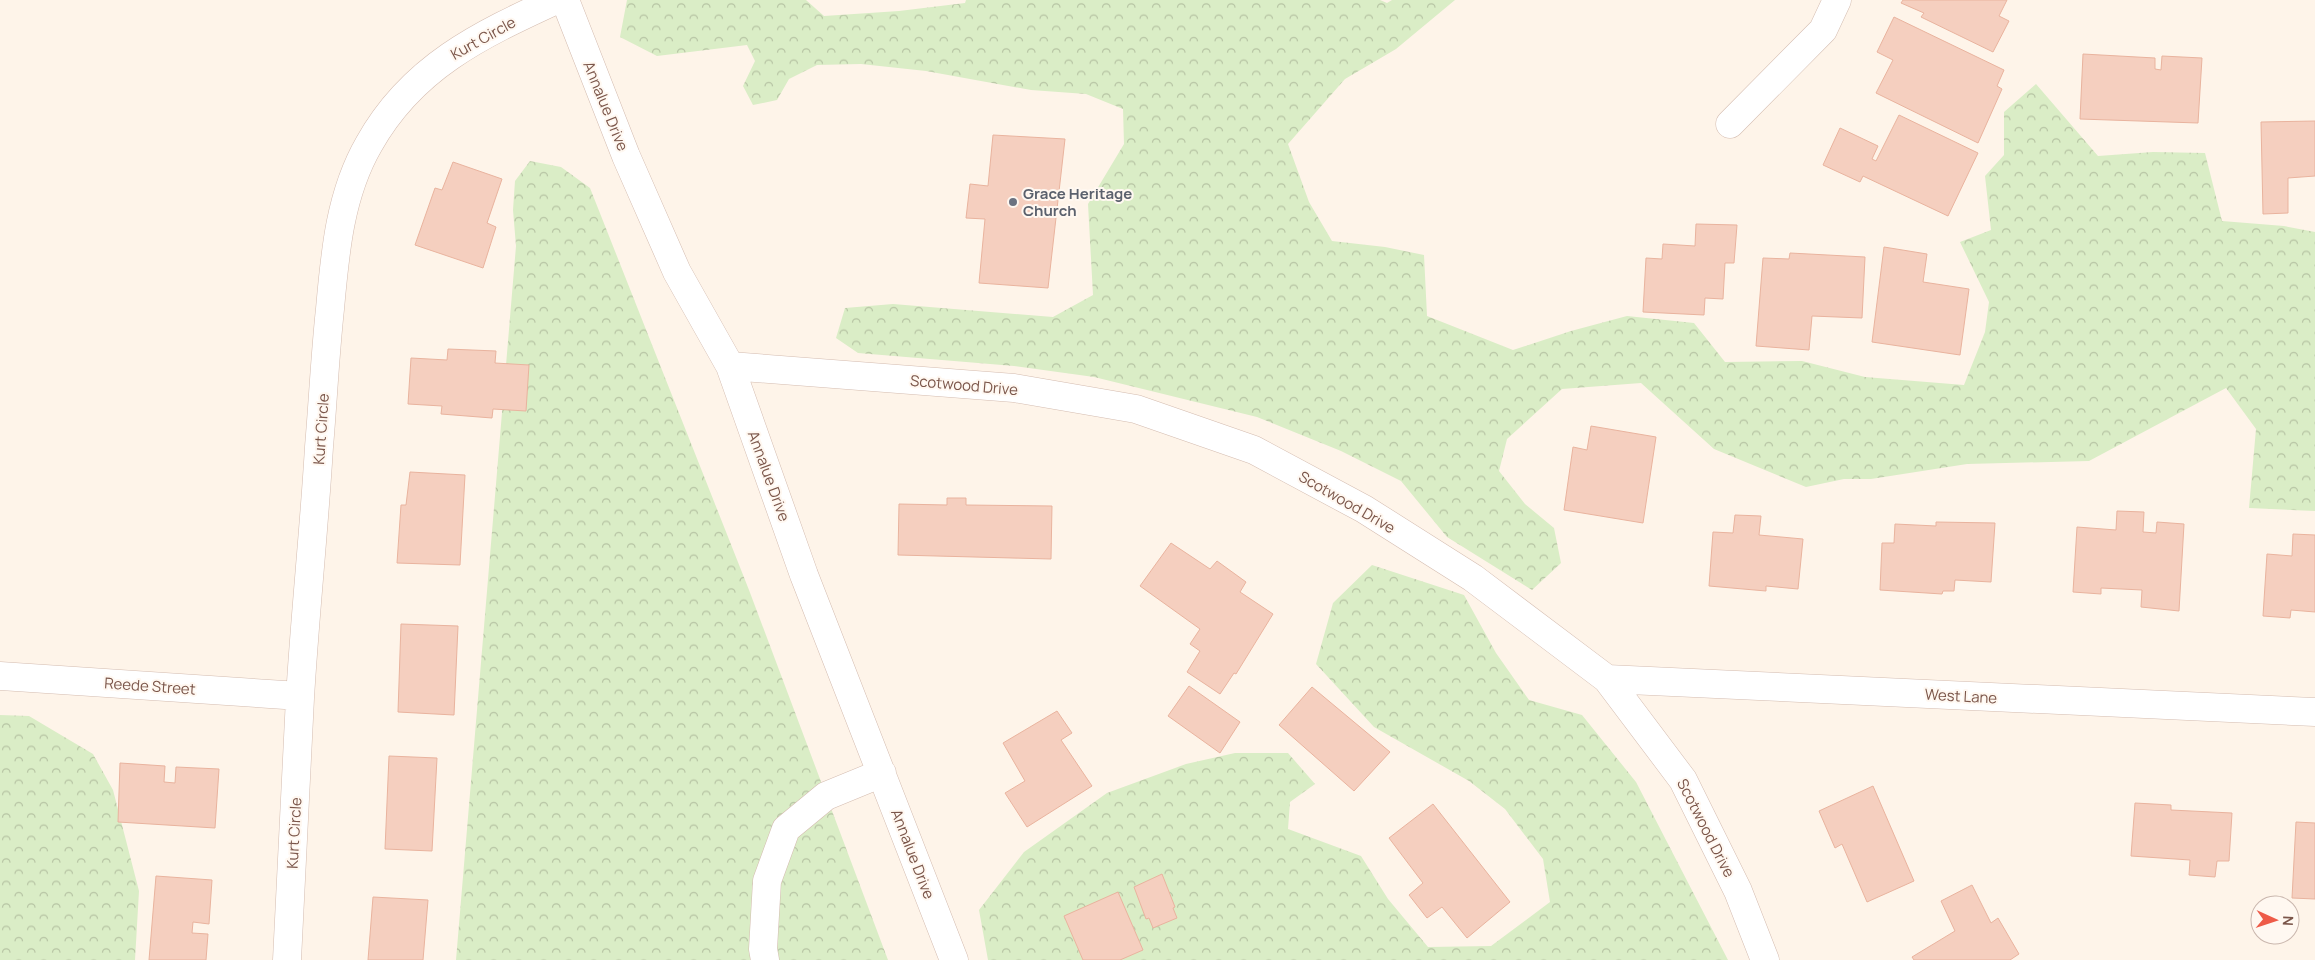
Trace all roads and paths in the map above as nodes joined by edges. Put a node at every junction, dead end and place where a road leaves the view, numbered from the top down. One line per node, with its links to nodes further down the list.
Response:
1 (556, 0): 8 (street, Kurt Circle)
2 (565, 0): 5 (street, Annalue Drive)
3 (1837, 0): 4 (street)
4 (1730, 124)
5 (730, 366): 7 (street, Scotwood Drive); 10 (street, Annalue Drive)
6 (0, 676): 8 (street, Reede Street)
7 (1607, 679): 9 (street, West Lane); 14 (street, Scotwood Drive)
8 (300, 696): 11 (street, Kurt Circle)
9 (2315, 712)
10 (882, 773): 12 (street); 13 (street, Annalue Drive)
11 (287, 960)
12 (765, 960)
13 (954, 960)
14 (1765, 960)

